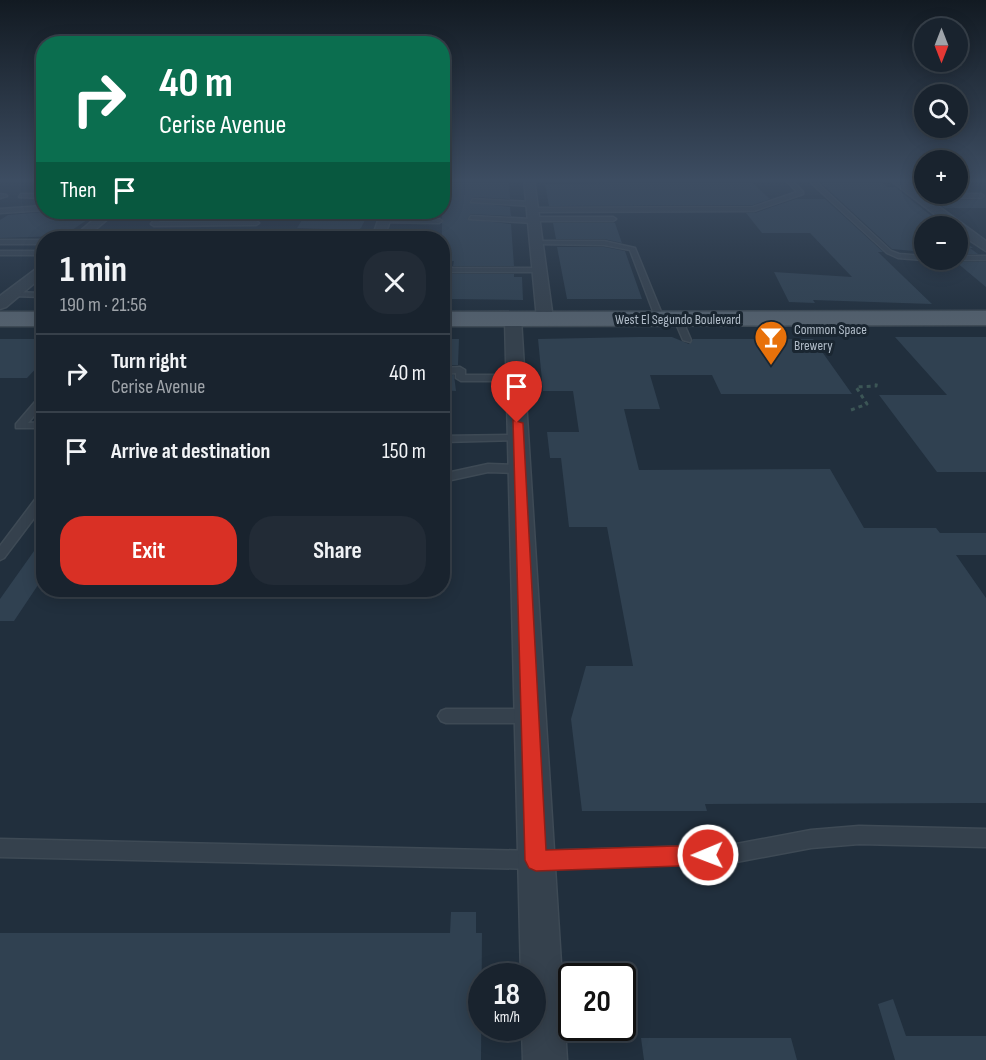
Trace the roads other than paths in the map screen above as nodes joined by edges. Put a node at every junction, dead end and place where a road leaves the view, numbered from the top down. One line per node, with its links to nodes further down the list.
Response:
1 (535, 228): 6 (street)
2 (864, 228): 10 (lane)
3 (961, 228): 7 (street)
4 (0, 242): 5 (lane)
5 (36, 242)
6 (537, 243): 14 (street); 25 (lane)
7 (986, 247)
8 (0, 253): 9 (lane)
9 (36, 253)
10 (914, 257)
11 (968, 258): 12 (lane)
12 (986, 258)
13 (450, 270): 14 (lane)
14 (540, 270): 24 (street)
15 (36, 274): 16 (street)
16 (12, 294): 17 (lane); 18 (street)
17 (36, 295)
18 (0, 304)
19 (986, 318): 25 (main road, West El Segundo Boulevard)
20 (0, 319): 21 (main road)
21 (36, 319)
22 (450, 319): 23 (main road, West El Segundo Boulevard)
23 (513, 319): 24 (main road, West El Segundo Boulevard); 28 (street)
24 (545, 319): 25 (main road, West El Segundo Boulevard)
25 (669, 319): 26 (lane)
26 (687, 340)
27 (450, 371): 28 (lane)
28 (515, 378): 31 (street)
29 (36, 407): 30 (lane)
30 (36, 425)
31 (518, 438): 32 (lane); 33 (street)
32 (450, 439)
33 (517, 469): 34 (lane); 38 (street)
34 (450, 476)
35 (36, 507): 36 (lane)
36 (0, 555)
37 (446, 716): 38 (lane)
38 (529, 716): 41 (street)
39 (986, 838): 41 (lane)
40 (0, 848): 41 (lane)
41 (536, 860): 42 (street)
42 (545, 1060)

